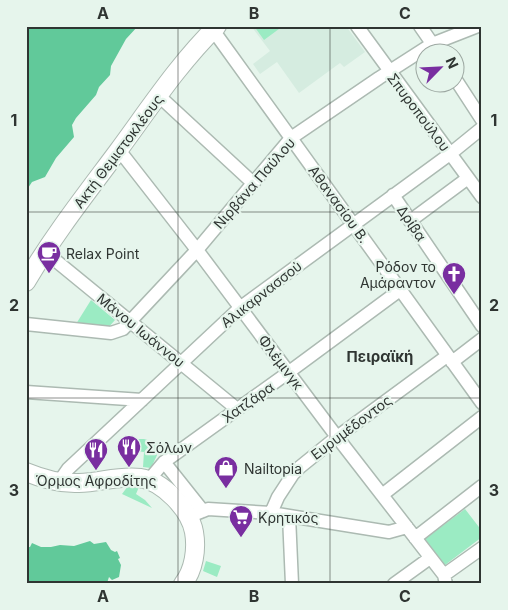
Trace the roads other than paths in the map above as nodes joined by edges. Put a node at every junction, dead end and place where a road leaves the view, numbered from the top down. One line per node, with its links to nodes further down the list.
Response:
1 (357, 26): 8 (street, Σπυροπούλου)
2 (420, 26): 5 (street)
3 (478, 26): 6 (street, Νιρβάνα Παύλου)
4 (215, 28): 10 (main road, Ακτή Θεμιστοκλέους); 13 (street, Αθανασίου Β.)
5 (431, 42)
6 (447, 42)
7 (416, 58): 8 (street, Νιρβάνα Παύλου)
8 (389, 71): 13 (street, Νιρβάνα Παύλου); 15 (street, Σπυροπούλου)
9 (464, 92): 11 (street)
10 (158, 96): 14 (main road, Ακτή Θεμιστοκλέους); 17 (street)
11 (482, 120)
12 (482, 128): 15 (street, Αλικαρνασσού)
13 (291, 138): 17 (street, Νιρβάνα Παύλου); 21 (street, Αθανασίου Β.)
14 (118, 150): 22 (street, Φλέμινγκ); 23 (main road, Ακτή Θεμιστοκλέους)
15 (450, 154): 16 (street, Σπυροπούλου); 18 (street, Αλικαρνασσού)
16 (468, 178): 19 (street, Σπυροπούλου); 20 (street)
17 (253, 183): 22 (street, Νιρβάνα Παύλου)
18 (393, 195): 20 (street, Δρίβα); 21 (street, Αλικαρνασσού)
19 (482, 197)
20 (410, 221): 29 (street, Δρίβα)
21 (353, 224): 25 (street, Αθανασίου Β.); 26 (street, Αλικαρνασσού)
22 (197, 250): 26 (street, Φλέμινγκ); 27 (street, Νιρβάνα Παύλου)
23 (44, 251): 24 (main road, Ακτή Θεμιστοκλέους); 27 (street, Μάνου Ιωάννου)
24 (26, 282)
25 (400, 290): 31 (street, Αθανασίου Β.); 33 (street, Χατζάρα)
26 (240, 307): 32 (street, Αλικαρνασσού); 33 (street, Φλέμινγκ)
27 (129, 321): 28 (street, Νιρβάνα Παύλου); 32 (street, Μάνου Ιωάννου)
28 (26, 324)
29 (482, 326)
30 (482, 339): 31 (street, Ευρυμέδοντος)
31 (450, 359): 36 (street, Αθανασίου Β.); 39 (street, Ευρυμέδοντος)
32 (180, 362): 35 (street, Αλικαρνασσού); 37 (street, Μάνου Ιωάννου)
33 (289, 372): 37 (street, Χατζάρα); 39 (street, Φλέμινγκ)
34 (26, 392): 35 (street)
35 (142, 400): 43 (street, Αλικαρνασσού)
36 (482, 403)
37 (237, 409): 40 (street, Χατζάρα)
38 (482, 417): 45 (street)
39 (337, 437): 45 (street, Φλέμινγκ); 46 (street, Ευρυμέδοντος)
40 (164, 462): 42 (street, Χατζάρα); 47 (street)
41 (26, 472): 43 (main road)
42 (148, 481): 43 (main road); 47 (main road)
43 (60, 482)
44 (482, 486): 50 (street)
45 (382, 495): 49 (street, Φλέμινγκ)
46 (271, 513): 47 (street); 48 (street)
47 (196, 514): 54 (main road)
48 (289, 516): 49 (street); 55 (street)
49 (407, 527): 50 (street, Φλέμινγκ)
50 (415, 538): 52 (street, Φλέμινγκ)
51 (482, 548): 53 (street)
52 (430, 558): 53 (street, Φλέμινγκ); 56 (street)
53 (445, 579)
54 (185, 583)
55 (292, 584)
56 (394, 584)

